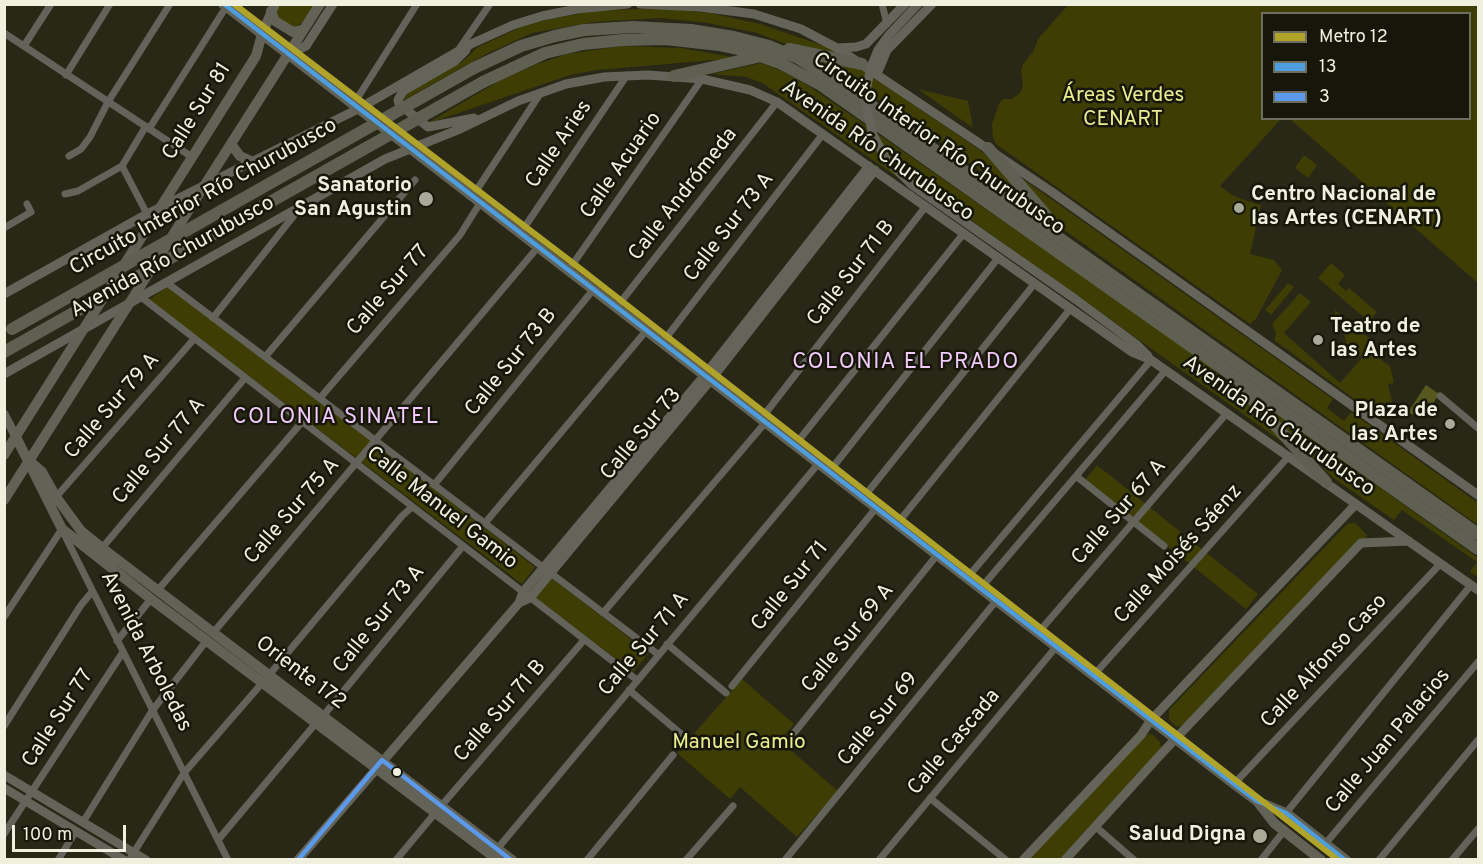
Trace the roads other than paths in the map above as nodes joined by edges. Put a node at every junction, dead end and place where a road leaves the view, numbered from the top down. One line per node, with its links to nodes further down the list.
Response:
1 (51, 4): 23 (street)
2 (110, 4): 30 (street)
3 (170, 4): 35 (street)
4 (320, 4): 19 (main road, Calle Sur 81)
5 (333, 4): 27 (main road)
6 (417, 4): 37 (street)
7 (490, 4): 25 (street)
8 (628, 4): 16 (main road)
9 (640, 4): 15 (main road)
10 (882, 4): 18 (street)
11 (905, 4): 18 (main road)
12 (918, 4): 71 (main road, bridge)
13 (932, 4): 29 (main road)
14 (224, 6): 21 (main road); 39 (street)
15 (701, 6): 24 (main road)
16 (577, 7): 22 (main road)
17 (273, 8): 19 (main road); 21 (main road, Calle Sur 81)
18 (887, 24): 24 (main road)
19 (303, 30): 27 (main road, Calle Sur 81)
20 (4, 33): 23 (street)
21 (262, 34): 27 (main road); 45 (main road, Calle Sur 81)
22 (471, 44): 25 (main road); 38 (main road)
23 (24, 46): 30 (street)
24 (837, 48): 28 (main road)
25 (457, 51): 37 (main road)
26 (766, 51): 28 (highway); 32 (highway); 61 (highway, Circuito Interior Río Churubusco); 75 (highway, Circuito Interior Río Churubusco, bridge); 79 (highway, Circuito Interior Río Churubusco, bridge); 82 (highway, Circuito Interior Río Churubusco)
27 (287, 54): 37 (main road); 41 (main road, Calle Sur 81)
28 (862, 64): 29 (main road)
29 (877, 74): 42 (main road)
30 (66, 75): 35 (street)
31 (627, 75): 32 (main road, Avenida Río Churubusco); 34 (main road, Avenida Río Churubusco); 60 (street, Calle Aries)
32 (674, 76): 33 (main road, Avenida Río Churubusco)
33 (702, 80): 36 (main road, Avenida Río Churubusco); 64 (street, Calle Acuario)
34 (541, 92): 38 (main road, Avenida Río Churubusco); 52 (street, Calle Sur 77)
35 (108, 102): 39 (street); 44 (street)
36 (777, 102): 40 (main road, Avenida Río Churubusco); 72 (street, Calle Andrómeda)
37 (355, 107): 43 (main road); 46 (main road)
38 (491, 114): 43 (main road, Avenida Río Churubusco)
39 (147, 128): 45 (street); 47 (street)
40 (823, 134): 48 (main road, Avenida Río Churubusco); 78 (street, Calle Sur 73 A)
41 (231, 144): 46 (main road); 50 (main road, Calle Sur 81)
42 (988, 148): 61 (highway); 106 (main road)
43 (410, 149): 52 (main road); 56 (main road, Avenida Río Churubusco)
44 (69, 156)
45 (192, 157): 55 (main road, Calle Sur 81)
46 (253, 162): 50 (main road)
47 (122, 166): 51 (street); 57 (street)
48 (872, 168): 54 (main road, Avenida Río Churubusco); 86 (main road, Calle Sur 73)
49 (415, 180): 80 (street)
50 (203, 187): 55 (main road); 70 (main road, Calle Sur 81)
51 (65, 194)
52 (476, 200): 60 (main road); 88 (street, Calle Sur 77)
53 (27, 204): 58 (street)
54 (926, 206): 59 (main road, Avenida Río Churubusco); 91 (street, Calle Sur 71 B)
55 (160, 207): 57 (main road); 74 (main road, Calle Sur 81)
56 (300, 208): 65 (main road, Avenida Río Churubusco); 73 (street)
57 (147, 214): 68 (main road)
58 (4, 228)
59 (964, 233): 63 (main road, Avenida Río Churubusco); 96 (street)
60 (520, 234): 62 (main road)
61 (1059, 236): 118 (highway, Circuito Interior Río Churubusco)
62 (538, 247): 64 (main road); 95 (street, Calle Sur 75 A)
63 (999, 257): 66 (main road, Avenida Río Churubusco); 102 (street)
64 (568, 271): 67 (main road)
65 (166, 282): 69 (main road, Avenida Río Churubusco); 73 (street, Calle Manuel Gamio)
66 (1035, 283): 71 (main road, Avenida Río Churubusco); 108 (street)
67 (593, 290): 72 (main road); 105 (street, Calle Sur 73 B)
68 (4, 294)
69 (141, 297): 70 (main road, Avenida Río Churubusco); 77 (street, Calle Manuel Gamio)
70 (128, 304): 74 (main road, Avenida Río Churubusco); 99 (main road, Calle Sur 81)
71 (1073, 304): 81 (main road, Avenida Río Churubusco); 116 (street)
72 (616, 308): 76 (main road)
73 (213, 318): 80 (street, Calle Manuel Gamio)
74 (84, 329): 84 (main road, Avenida Río Churubusco); 94 (main road, Calle Sur 81)
75 (8, 331)
76 (646, 331): 78 (main road); 115 (street)
77 (194, 339): 85 (street, Calle Manuel Gamio); 107 (street, Calle Sur 79 A)
78 (662, 343): 86 (main road)
79 (4, 352)
80 (265, 357): 88 (street, Calle Manuel Gamio)
81 (1151, 360): 83 (main road, Avenida Río Churubusco); 127 (street)
82 (1222, 367): 104 (highway); 123 (highway, Circuito Interior Río Churubusco)
83 (1166, 370): 89 (main road, Avenida Río Churubusco); 103 (street)
84 (4, 374)
85 (245, 378): 92 (street, Calle Manuel Gamio); 122 (street, Calle Sur 77 A)
86 (707, 378): 91 (main road); 126 (main road, Calle Sur 73)
87 (1440, 396): 93 (street)
88 (320, 398): 95 (street, Calle Manuel Gamio)
89 (1227, 413): 98 (main road, Avenida Río Churubusco); 114 (street, Calle Sur 67 A)
90 (4, 414): 94 (main road, Avenida Arboledas)
91 (763, 421): 96 (main road); 134 (street, Calle Sur 71 B)
92 (302, 422): 100 (street, Calle Manuel Gamio); 131 (street)
93 (1479, 428)
94 (16, 437): 97 (main road, Calle Sur 81); 99 (main road, Avenida Arboledas)
95 (376, 441): 100 (street, Calle Sur 75 A); 105 (street, Calle Manuel Gamio)
96 (795, 446): 101 (main road)
97 (4, 456)
98 (1289, 456): 104 (main road, Avenida Río Churubusco); 145 (street, Calle Moisés Sáenz)
99 (29, 461): 107 (main road, Avenida Arboledas); 109 (main road, Calle Sur 81); 117 (main road, Avenida Arboledas)
100 (357, 464): 111 (street, Calle Manuel Gamio); 137 (street, Calle Sur 75 A)
101 (818, 464): 102 (main road); 140 (street, Calle Sur 71 A)
102 (829, 472): 108 (main road)
103 (1076, 476): 114 (street); 129 (street)
104 (1326, 482): 110 (main road, Avenida Río Churubusco)
105 (434, 485): 115 (street, Calle Manuel Gamio)
106 (1479, 495)
107 (56, 497): 113 (main road, Avenida Arboledas)
108 (863, 498): 112 (main road)
109 (4, 500)
110 (1356, 504): 119 (main road, Avenida Río Churubusco); 153 (main road)
111 (412, 507): 120 (street, Calle Manuel Gamio); 146 (street)
112 (876, 508): 116 (main road); 148 (street, Calle Sur 71)
113 (68, 515): 122 (main road, Oriente 172)
114 (1134, 522): 121 (street); 136 (street, Calle Sur 67 A)
115 (485, 523): 126 (street, Calle Manuel Gamio)
116 (897, 524): 124 (main road)
117 (62, 529): 130 (street, Avenida Arboledas); 131 (main road, Oriente 172); 135 (street)
118 (1479, 534)
119 (1409, 541): 125 (main road, Avenida Río Churubusco); 156 (main road)
120 (463, 546): 132 (street, Calle Manuel Gamio); 152 (street, Calle Sur 73 A)
121 (1164, 546)
122 (102, 548): 131 (main road, Oriente 172)
123 (1479, 549)
124 (937, 555): 127 (main road); 158 (street, Calle Sur 69 A)
125 (1440, 563): 128 (main road, Avenida Río Churubusco); 163 (street, Calle Alfonso Caso)
126 (546, 570): 132 (main road, Calle Sur 73); 134 (street, Calle Manuel Gamio)
127 (967, 578): 129 (main road)
128 (1477, 588): 171 (street)
129 (980, 589): 133 (main road)
130 (92, 592): 138 (street, Avenida Arboledas); 154 (street)
131 (154, 595): 137 (main road, Oriente 172); 138 (street)
132 (526, 595): 139 (street, Calle Manuel Gamio); 160 (main road, Calle Sur 73)
133 (996, 601): 136 (main road); 191 (street, Calle Sur 69)
134 (603, 613): 143 (street, Calle Manuel Gamio)
135 (4, 617)
136 (1038, 633): 141 (main road)
137 (210, 636): 146 (main road, Oriente 172); 151 (street, Calle Sur 75 A)
138 (117, 640): 142 (street, Avenida Arboledas)
139 (584, 640): 147 (street, Calle Manuel Gamio); 170 (street, Calle Sur 71 B)
140 (667, 644): 143 (street, Calle Sur 71 A); 150 (street)
141 (1056, 647): 145 (main road); 166 (street, Calle Cascada)
142 (123, 652): 151 (street, Avenida Arboledas); 165 (street, Calle Sur 77)
143 (659, 655): 147 (street, Calle Sur 71 A)
144 (1479, 662): 179 (street, Calle Juan Palacios)
145 (1093, 676): 153 (main road)
146 (266, 679): 152 (main road, Oriente 172); 161 (street)
147 (637, 680): 149 (street, Calle Sur 71 A)
148 (732, 686)
149 (628, 690): 155 (street); 181 (street, Calle Sur 71 A)
150 (726, 693)
151 (152, 711): 161 (street, Avenida Arboledas); 172 (street, Calle Sur 75 A)
152 (319, 719): 160 (main road, Oriente 172); 178 (street, Calle Sur 73 A)
153 (1151, 720): 156 (main road); 194 (main road)
154 (4, 726)
155 (687, 739)
156 (1175, 739): 163 (main road); 173 (main road)
157 (1479, 740): 200 (street)
158 (786, 743)
159 (673, 755): 189 (street)
160 (379, 764): 170 (main road, Oriente 172); 186 (main road, Calle Sur 73)
161 (184, 773): 178 (street, Avenida Arboledas); 180 (street)
162 (4, 775): 165 (main road)
163 (1234, 784): 168 (main road)
164 (4, 788): 167 (main road)
165 (32, 792): 167 (street, Calle Sur 77); 172 (main road)
166 (930, 798): 192 (street, Calle Cascada); 193 (street)
167 (26, 801): 175 (main road); 177 (street, Calle Sur 77)
168 (1257, 801): 171 (main road); 176 (main road)
169 (734, 806): 190 (street)
170 (439, 808): 181 (main road, Oriente 172); 187 (street, Calle Sur 71 B)
171 (1286, 813): 179 (main road)
172 (84, 822): 180 (main road)
173 (1096, 826): 195 (main road); 196 (street)
174 (1479, 829): 201 (street)
175 (76, 831): 182 (street); 183 (main road)
176 (1284, 831): 197 (street); 198 (main road)
177 (4, 834)
178 (218, 840): 185 (street, Avenida Arboledas)
179 (1326, 843): 199 (main road)
180 (132, 856): 184 (main road)
181 (494, 856): 188 (main road, Oriente 172)
182 (58, 860)
183 (124, 860)
184 (146, 860)
185 (228, 860)
186 (298, 860)
187 (396, 860)
188 (512, 860)
189 (587, 860)
190 (686, 860)
191 (785, 860)
192 (879, 860)
193 (1006, 860)
194 (1023, 860)
195 (1065, 860)
196 (1134, 860)
197 (1261, 860)
198 (1321, 860)
199 (1346, 860)
200 (1379, 860)
201 (1452, 860)

